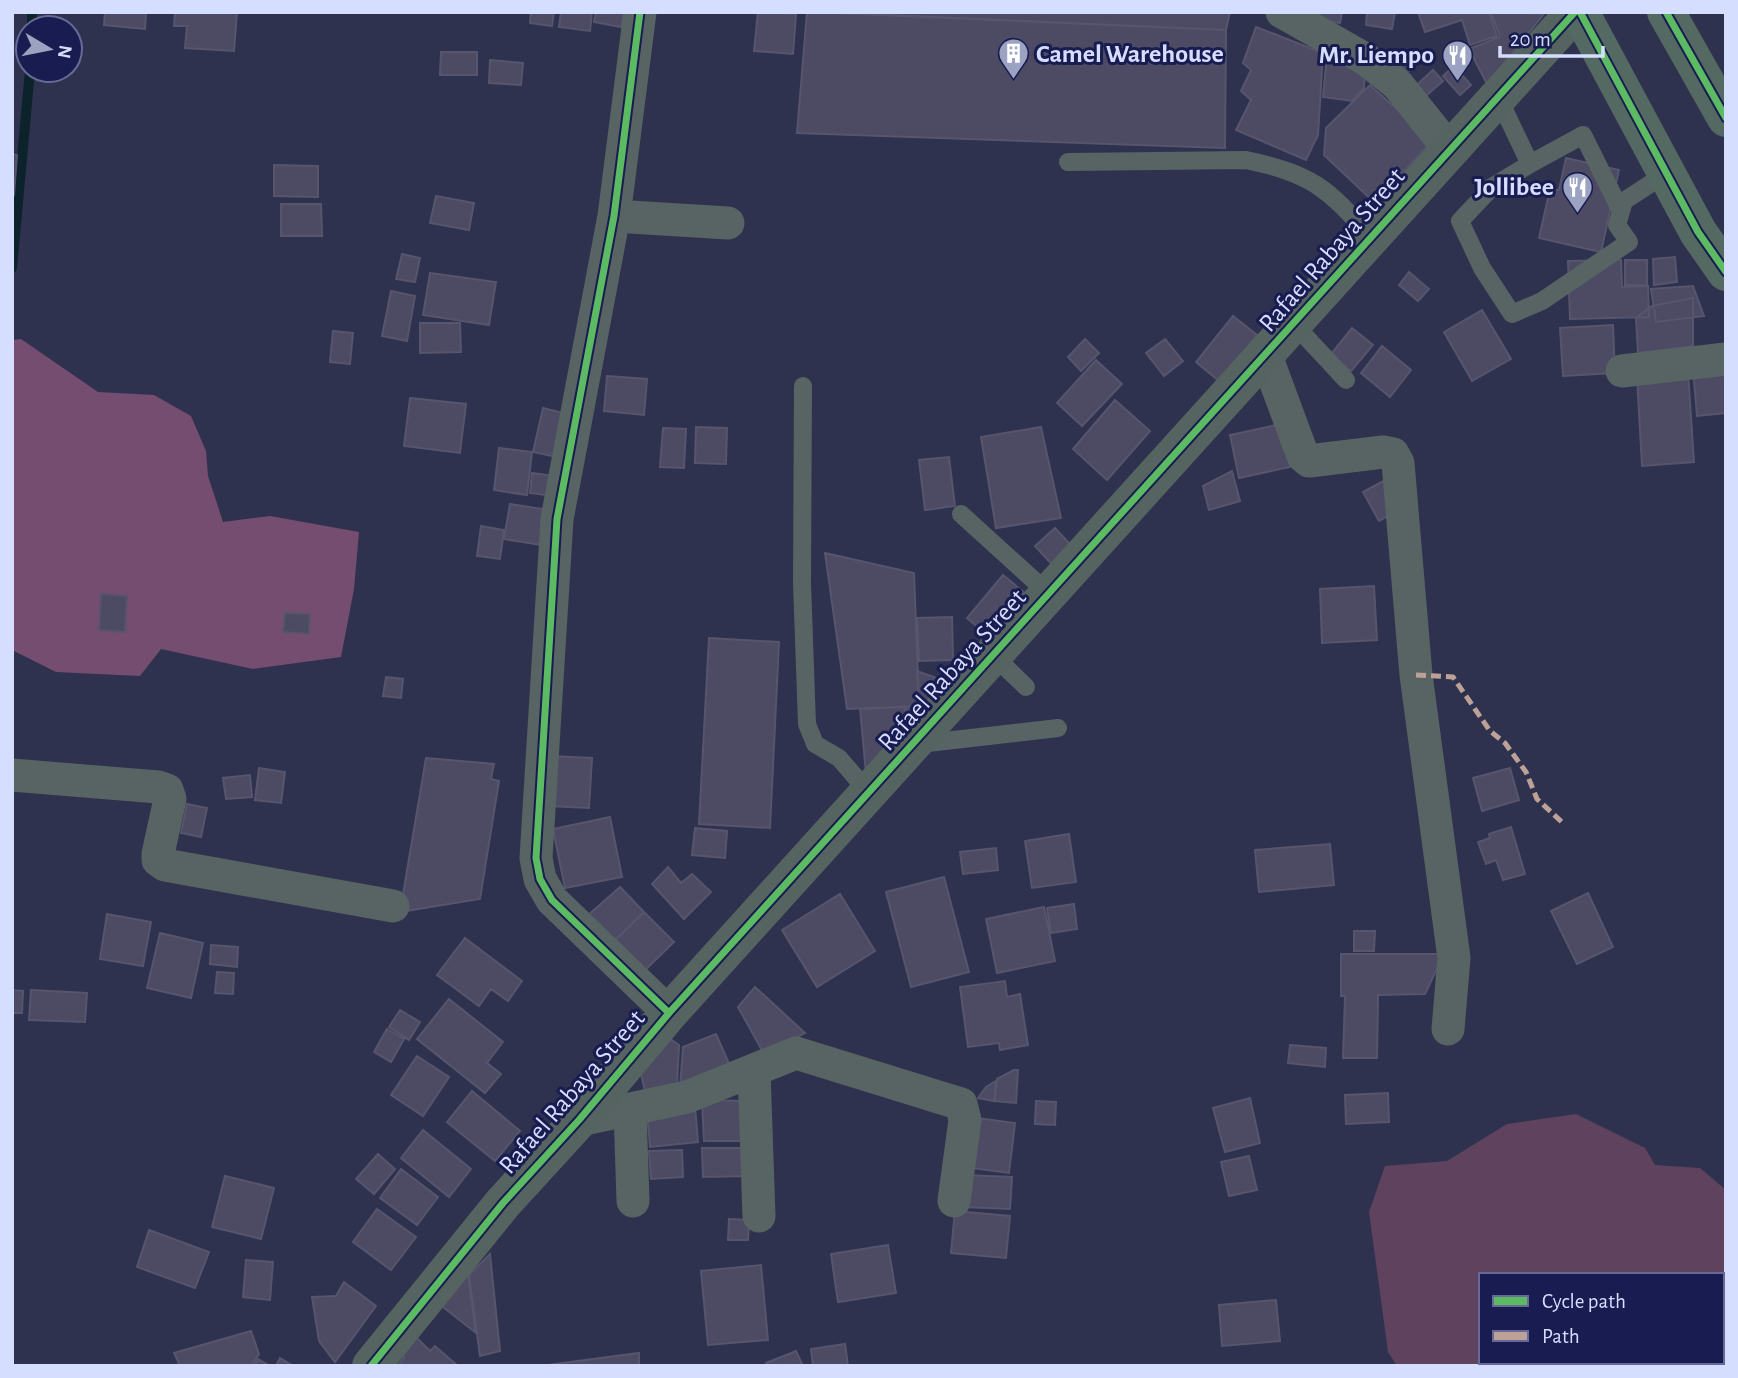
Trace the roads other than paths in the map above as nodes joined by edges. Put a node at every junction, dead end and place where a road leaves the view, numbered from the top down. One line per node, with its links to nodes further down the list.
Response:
1 (640, 12): 12 (street)
2 (1282, 12): 7 (street)
3 (1578, 12): 5 (street, Rafael Rabaya Street); 10 (highway)
4 (1666, 12): 6 (highway)
5 (1498, 97): 7 (street, Rafael Rabaya Street); 9 (lane)
6 (1726, 118)
7 (1449, 149): 14 (street, Rafael Rabaya Street)
8 (1068, 162): 14 (lane)
9 (1530, 164): 11 (lane); 11 (lane)
10 (1667, 173): 11 (lane); 15 (highway)
11 (1621, 211)
12 (614, 216): 13 (street); 31 (street)
13 (728, 223)
14 (1370, 236): 16 (street, Rafael Rabaya Street)
15 (1726, 272)
16 (1294, 324): 17 (street, Rafael Rabaya Street); 20 (lane)
17 (1266, 356): 23 (street, Rafael Rabaya Street); 32 (street)
18 (1726, 359): 19 (street)
19 (1622, 371)
20 (1346, 380)
21 (803, 386): 29 (lane)
22 (961, 514): 23 (lane)
23 (1049, 594): 24 (street, Rafael Rabaya Street)
24 (993, 655): 25 (lane); 27 (street, Rafael Rabaya Street)
25 (1026, 687)
26 (1058, 728): 27 (lane)
27 (912, 745): 29 (street, Rafael Rabaya Street)
28 (12, 775): 30 (street)
29 (869, 793): 31 (street, Rafael Rabaya Street)
30 (393, 906)
31 (669, 1013): 35 (street, Rafael Rabaya Street)
32 (1447, 1029)
33 (754, 1071): 34 (street); 37 (street); 38 (street)
34 (630, 1110): 35 (street); 36 (street)
35 (579, 1120): 39 (street, Rafael Rabaya Street)
36 (633, 1201)
37 (954, 1201)
38 (759, 1216)
39 (371, 1366)

